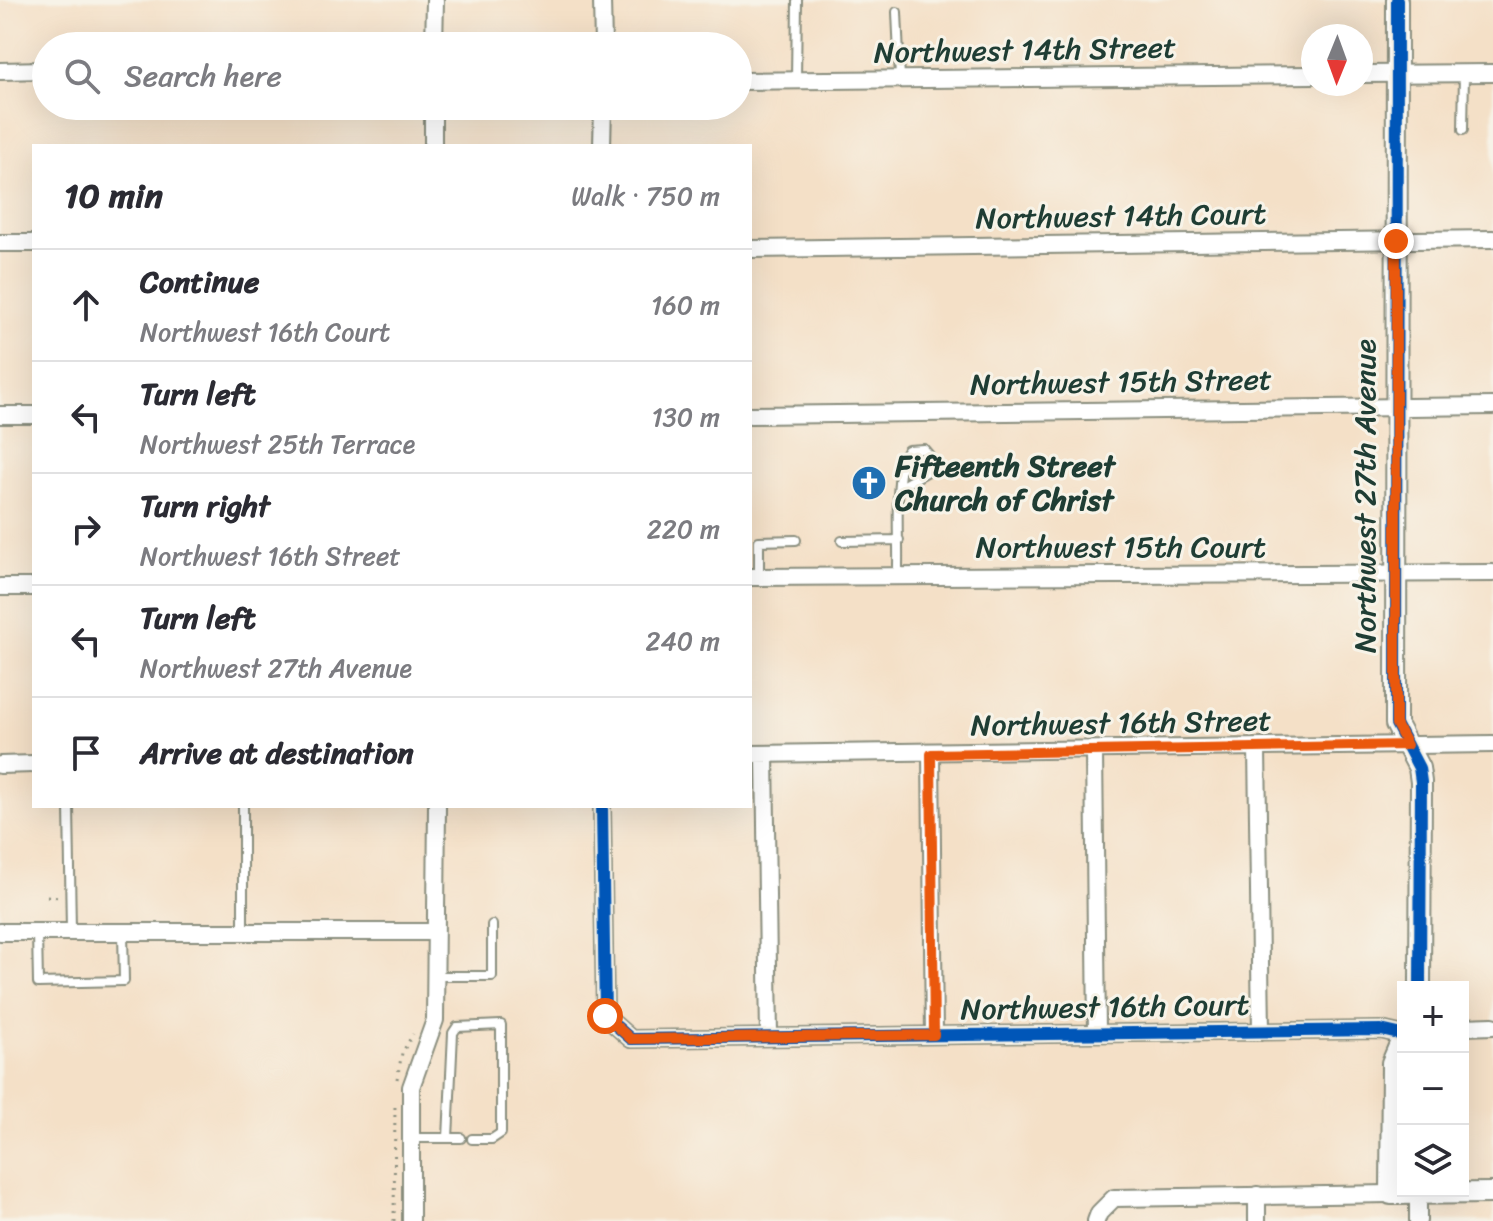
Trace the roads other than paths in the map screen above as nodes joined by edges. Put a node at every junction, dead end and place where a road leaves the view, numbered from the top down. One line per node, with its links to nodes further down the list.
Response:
1 (435, 0): 6 (street)
2 (602, 0): 7 (street)
3 (797, 0): 17 (lane)
4 (1397, 0): 13 (street, Northwest 27th Avenue)
5 (897, 12): 15 (lane)
6 (434, 32)
7 (603, 32)
8 (32, 70): 9 (street)
9 (0, 71)
10 (1464, 73): 11 (street); 13 (street); 20 (lane)
11 (1493, 73)
12 (1373, 74): 13 (street)
13 (1398, 74): 24 (street, Northwest 27th Avenue)
14 (1301, 75): 15 (street, Northwest 14th Street)
15 (900, 80): 17 (street, Northwest 14th Street)
16 (752, 81): 17 (street, Northwest 14th Street)
17 (796, 81)
18 (433, 120): 21 (street)
19 (603, 120): 22 (street)
20 (1463, 130)
21 (433, 144)
22 (602, 144)
23 (1493, 239): 24 (street, Northwest 14th Court)
24 (1396, 241): 27 (street, Northwest 14th Court); 29 (street, Northwest 27th Avenue)
25 (0, 243): 26 (street)
26 (32, 243)
27 (752, 249)
28 (1493, 406): 29 (street, Northwest 15th Street)
29 (1396, 407): 32 (street, Northwest 15th Street); 38 (street, Northwest 27th Avenue)
30 (0, 415): 31 (street)
31 (32, 415)
32 (752, 415)
33 (900, 487): 33 (lane); 35 (lane)
34 (796, 540): 40 (lane)
35 (899, 540): 36 (lane); 39 (lane)
36 (842, 541)
37 (1493, 573): 38 (street, Northwest 15th Court)
38 (1394, 574): 39 (street, Northwest 15th Court); 44 (street, Northwest 27th Avenue)
39 (898, 576): 40 (street, Northwest 15th Court)
40 (754, 577)
41 (0, 587): 42 (street)
42 (32, 587)
43 (1493, 744): 44 (street, Northwest 16th Street)
44 (1407, 745): 45 (street, Northwest 16th Street); 63 (street, Northwest 27th Avenue)
45 (1257, 748): 46 (street, Northwest 16th Street); 67 (street)
46 (1094, 750): 48 (street, Northwest 16th Street); 69 (street)
47 (758, 754): 48 (street, Northwest 16th Street); 72 (street)
48 (931, 754): 71 (street)
49 (32, 764): 50 (street)
50 (0, 765)
51 (69, 808): 58 (lane)
52 (243, 808): 60 (lane)
53 (437, 808): 61 (street)
54 (602, 808): 72 (street, Northwest 16th Court)
55 (492, 925): 62 (lane)
56 (0, 932): 57 (street)
57 (37, 932): 58 (street); 59 (lane)
58 (71, 932): 59 (street)
59 (123, 932): 60 (street)
60 (243, 932): 61 (street)
61 (435, 932): 62 (street)
62 (435, 976): 66 (street)
63 (1420, 981)
64 (1493, 1026): 65 (street)
65 (1469, 1027)
66 (432, 1029): 68 (lane); 74 (street)
67 (1261, 1032): 69 (street, Northwest 16th Court); 70 (street, Northwest 16th Court)
68 (453, 1033): 75 (lane); 77 (lane)
69 (1097, 1033): 71 (street, Northwest 16th Court)
70 (1397, 1034)
71 (934, 1035): 72 (street, Northwest 16th Court)
72 (769, 1037)
73 (1397, 1051): 80 (street)
74 (410, 1138): 75 (lane); 84 (street)
75 (448, 1138): 76 (lane)
76 (461, 1138)
77 (472, 1139)
78 (1469, 1193): 79 (street)
79 (1493, 1193)
80 (1391, 1194): 81 (street); 82 (street)
81 (1397, 1194)
82 (1257, 1195): 85 (street); 86 (street)
83 (1418, 1197): 87 (street)
84 (411, 1221)
85 (1096, 1221)
86 (1257, 1221)
87 (1418, 1221)

